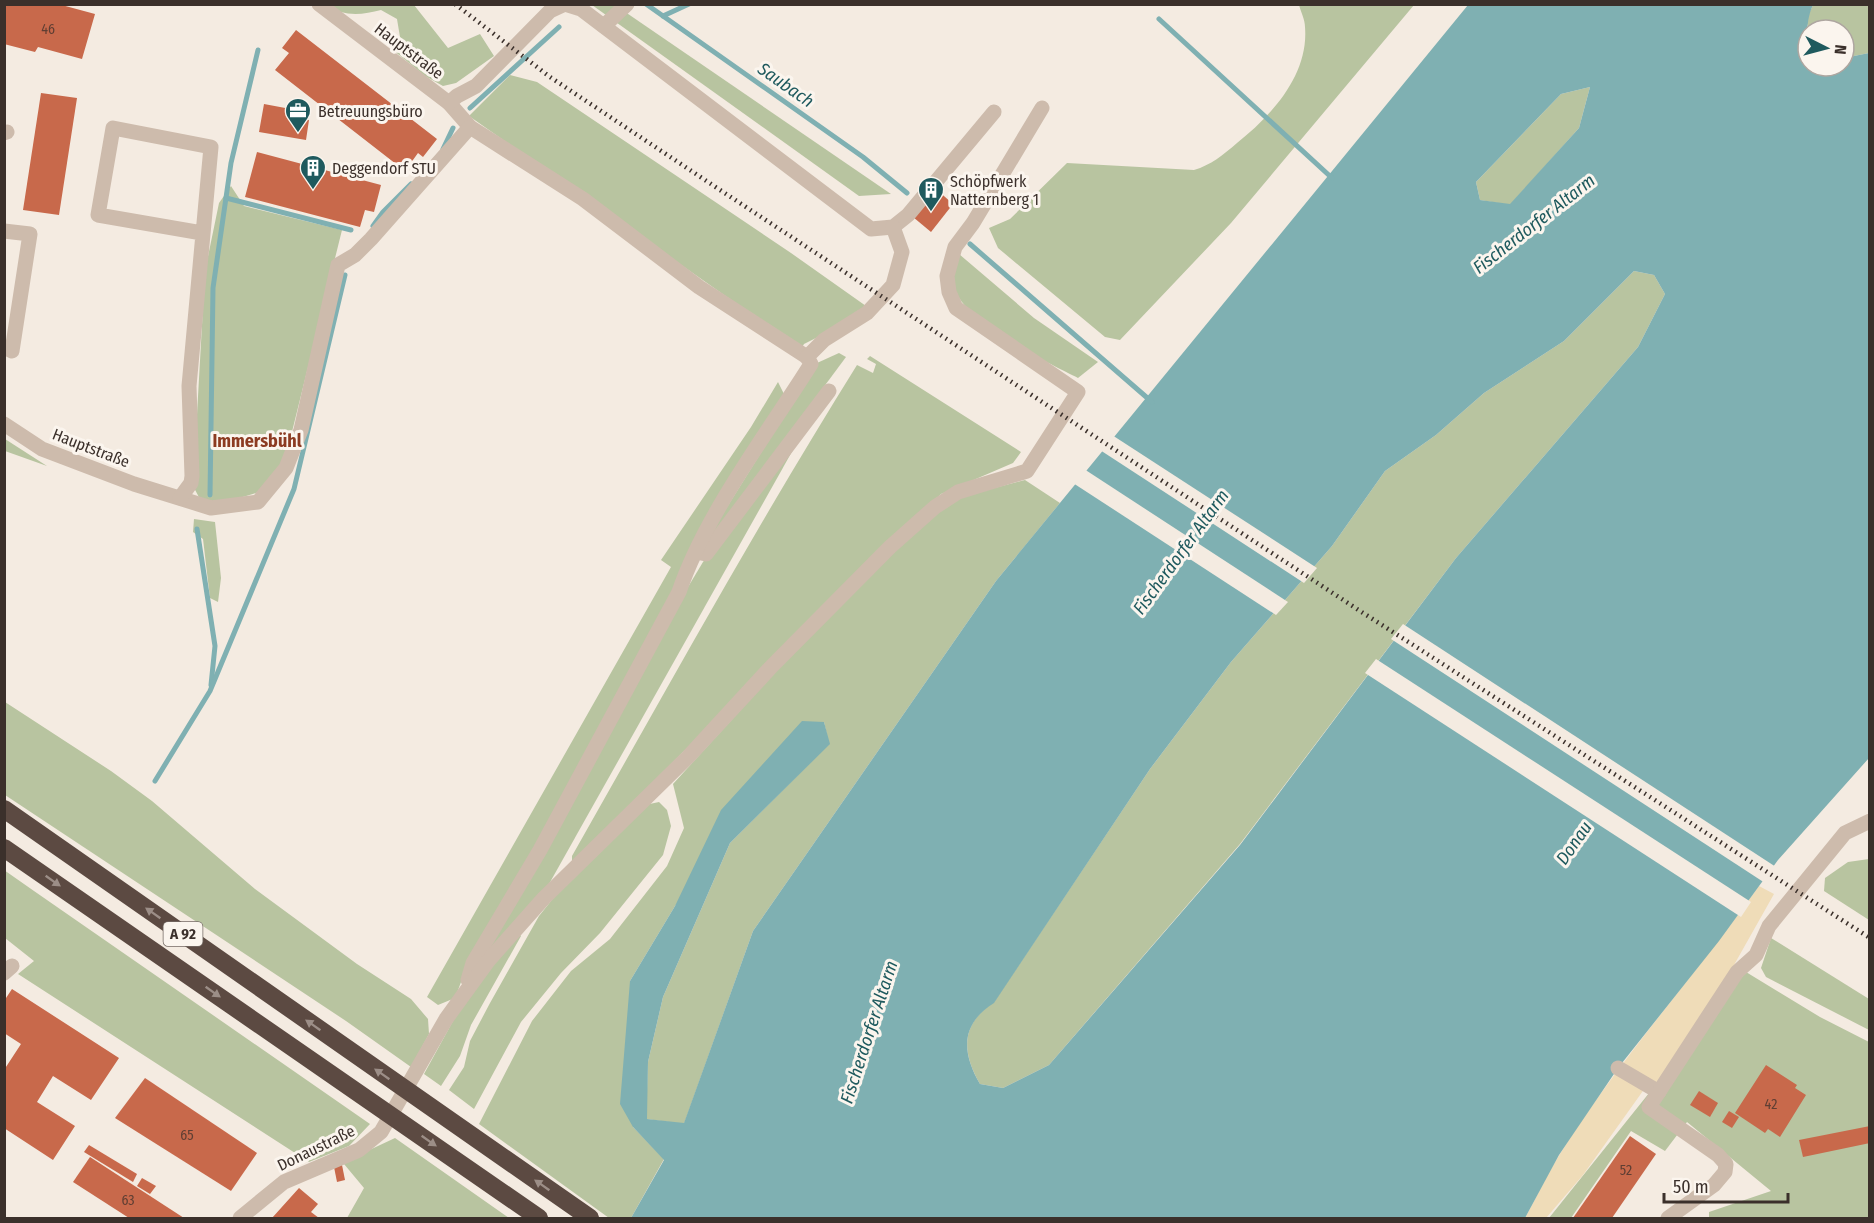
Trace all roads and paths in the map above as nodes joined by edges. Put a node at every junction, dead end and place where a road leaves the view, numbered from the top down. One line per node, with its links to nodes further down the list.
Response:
1 (320, 4): 5 (street, Hauptstraße)
2 (565, 4): 4 (street); 5 (street)
3 (627, 4): 4 (street)
4 (604, 26): 9 (street)
5 (449, 103): 8 (street, Hauptstraße)
6 (1042, 108): 21 (street)
7 (993, 112): 9 (street)
8 (470, 127): 13 (street, Hauptstraße); 16 (street, Hauptstraße)
9 (892, 227): 13 (street)
10 (4, 231): 12 (street)
11 (202, 233): 11 (street); 16 (street)
12 (4, 347)
13 (807, 357): 17 (street)
14 (830, 391): 17 (street)
15 (4, 424): 16 (street, Hauptstraße)
16 (180, 498)
17 (699, 545): 21 (street)
18 (4, 809): 26 (highway, A 92, one-way to 18)
19 (1869, 821): 23 (street)
20 (4, 848): 25 (highway, A 92, one-way to 25)
21 (464, 993): 24 (street, Donaustraße)
22 (1618, 1068): 23 (street)
23 (1659, 1092): 27 (street)
24 (240, 1218)
25 (538, 1218)
26 (590, 1218)
27 (1668, 1218)

